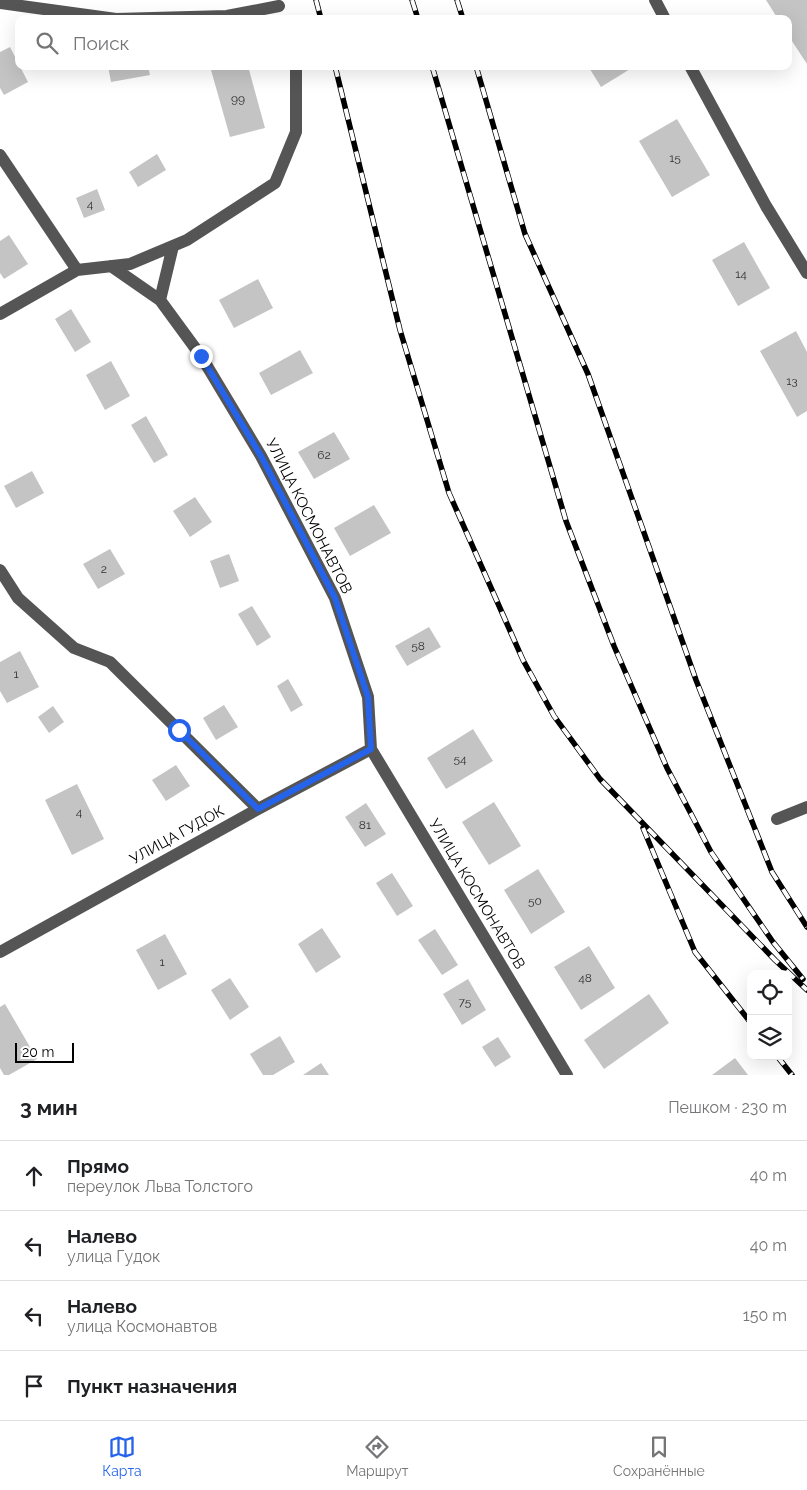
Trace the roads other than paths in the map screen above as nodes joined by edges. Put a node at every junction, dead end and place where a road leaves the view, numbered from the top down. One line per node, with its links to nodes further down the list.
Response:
1 (655, 0): 7 (street)
2 (0, 3): 4 (street)
3 (278, 3): 5 (street); 6 (street)
4 (87, 15)
5 (231, 15)
6 (282, 15)
7 (663, 15)
8 (296, 70): 11 (street)
9 (692, 70): 14 (street)
10 (0, 156): 13 (street)
11 (173, 246): 12 (street); 15 (street)
12 (111, 266): 13 (street); 15 (street, УЛИЦА КОСМОНАВТОВ)
13 (77, 270): 16 (street)
14 (807, 273)
15 (160, 300): 18 (street, УЛИЦА КОСМОНАВТОВ)
16 (0, 314)
17 (0, 570): 20 (street)
18 (371, 749): 20 (street, УЛИЦА ГУДОК); 23 (street, УЛИЦА КОСМОНАВТОВ)
19 (807, 807): 21 (street)
20 (258, 809): 22 (street, УЛИЦА ГУДОК)
21 (777, 819)
22 (0, 952)
23 (567, 1075)

